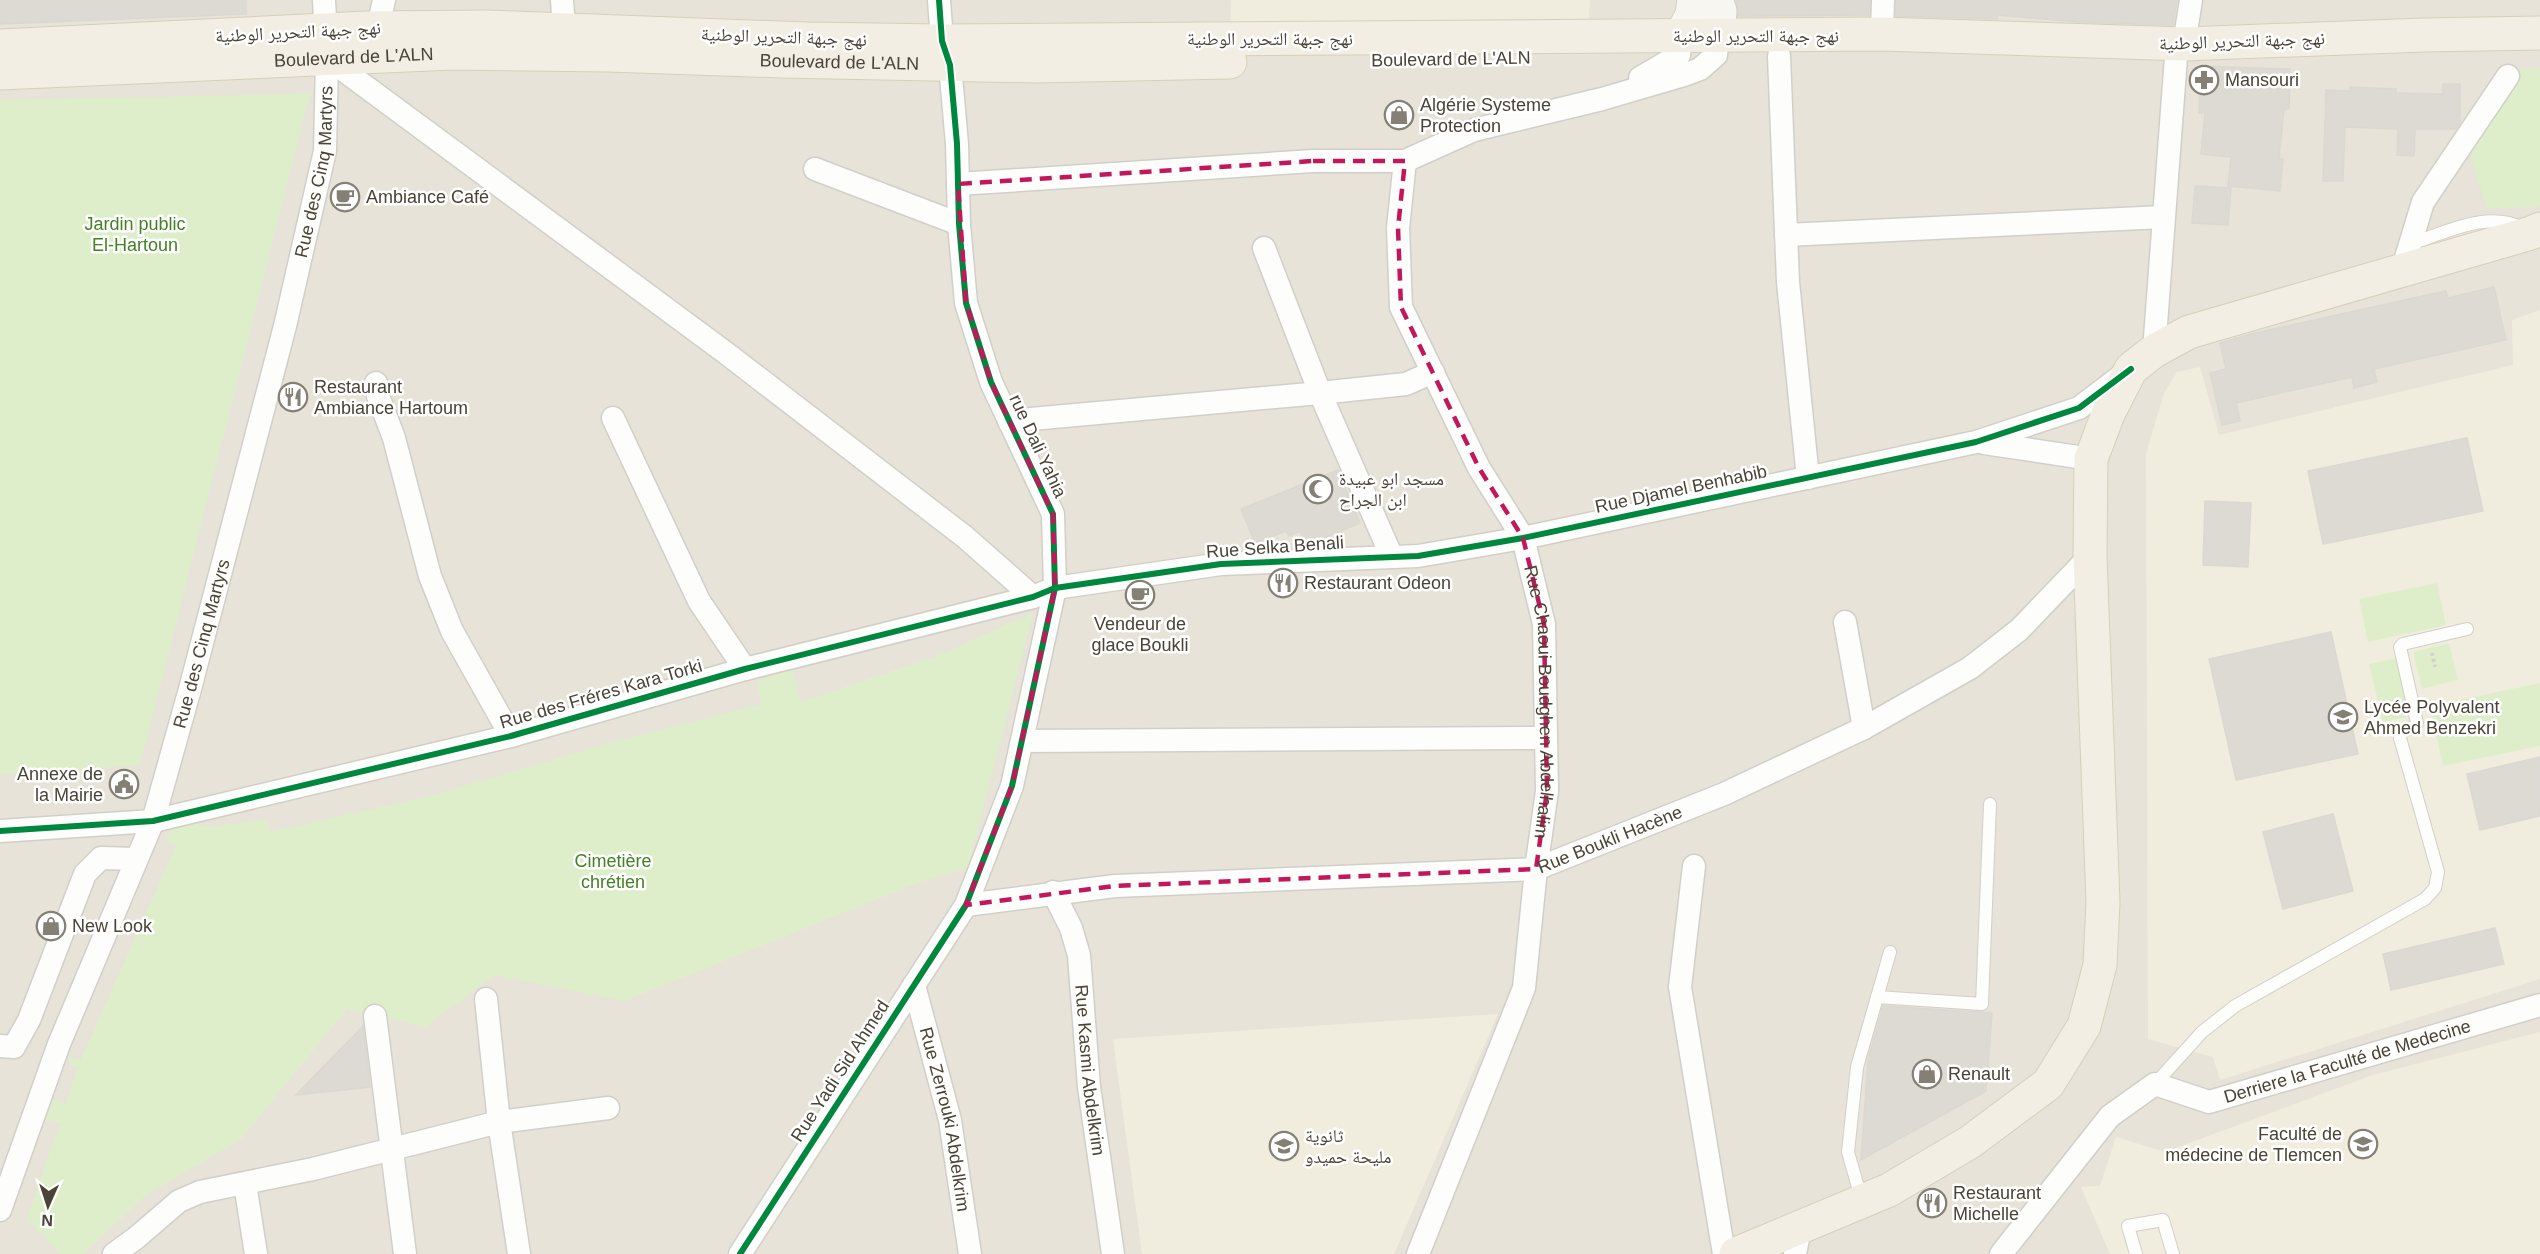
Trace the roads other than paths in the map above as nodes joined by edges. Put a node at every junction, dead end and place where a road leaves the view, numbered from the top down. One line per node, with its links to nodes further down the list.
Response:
1 (939, 0): 15 (street, rue Dali Yahia)
2 (1694, 0): 12 (main road)
3 (1716, 0): 13 (main road)
4 (1883, 0): 10 (street)
5 (2192, 0): 14 (street)
6 (381, 14): 7 (main road, نهج جبهة التحرير الوطنية); 8 (main road, نهج جبهة التحرير الوطنية)
7 (563, 15): 15 (main road, نهج جبهة التحرير الوطنية)
8 (325, 29): 11 (main road, نهج جبهة التحرير الوطنية); 15 (main road, Boulevard de L'ALN); 18 (main road, Boulevard de L'ALN); 43 (street); 52 (street, Rue des Cinq Martyrs)
9 (2540, 33): 14 (main road, نهج جبهة التحرير الوطنية)
10 (1882, 34): 13 (main road, نهج جبهة التحرير الوطنية); 14 (main road, نهج جبهة التحرير الوطنية)
11 (0, 46)
12 (1680, 46): 13 (main road, نهج جبهة التحرير الوطنية); 15 (main road, نهج جبهة التحرير الوطنية); 20 (street)
13 (1717, 46): 17 (main road, نهج جبهة التحرير الوطنية); 20 (street)
14 (2180, 51): 16 (main road, نهج جبهة التحرير الوطنية); 17 (main road, نهج جبهة التحرير الوطنية); 24 (street)
15 (946, 53): 23 (street, rue Dali Yahia)
16 (2540, 54)
17 (1779, 56): 27 (street)
18 (0, 73)
19 (2508, 76): 29 (street)
20 (1602, 99): 21 (street)
21 (1405, 160): 23 (street); 31 (street, Rue Chaoui Boudghen Abdelhalim)
22 (815, 169): 25 (street)
23 (958, 184): 25 (street, rue Dali Yahia)
24 (2163, 217): 27 (street); 30 (street)
25 (959, 224): 35 (street, rue Dali Yahia)
26 (2536, 231): 29 (main road)
27 (1786, 235): 38 (street)
28 (1264, 248): 33 (street)
29 (2406, 257): 30 (main road)
30 (2143, 360): 36 (street); 37 (main road)
31 (1433, 372): 33 (street); 39 (street, Rue Chaoui Boudghen Abdelhalim)
32 (376, 383): 48 (street)
33 (1320, 393): 35 (street); 40 (street)
34 (613, 418): 46 (street)
35 (1009, 421): 42 (street, rue Dali Yahia)
36 (1976, 442): 37 (street); 38 (street, Rue Djamel Benhabib)
37 (2091, 459): 41 (main road)
38 (1808, 478): 39 (street, Rue Djamel Benhabib)
39 (1523, 538): 40 (street, Rue Djamel Benhabib); 49 (street, Rue Chaoui Boudghen Abdelhalim)
40 (1391, 555): 42 (street, Rue Selka Benali)
41 (2090, 556): 47 (street, Rue Boukli Hacène); 71 (main road)
42 (1055, 588): 43 (street, Rue des Fréres Kara Torki); 50 (street, rue Dali Yahia)
43 (1033, 597): 46 (street, Rue des Fréres Kara Torki)
44 (1845, 622): 47 (street)
45 (2467, 629): 66 (lane)
46 (746, 669): 48 (street, Rue des Fréres Kara Torki)
47 (1864, 728): 56 (street, Rue Boukli Hacène)
48 (511, 736): 52 (street, Rue des Fréres Kara Torki)
49 (1545, 738): 50 (street); 56 (street, Rue Chaoui Boudghen Abdelhalim)
50 (1024, 741): 58 (street, rue Dali Yahia)
51 (1990, 804): 61 (lane)
52 (153, 821): 53 (street, Rue des Fréres Kara Torki); 54 (street, Rue des Cinq Martyrs)
53 (0, 831)
54 (136, 859): 65 (street); 72 (street, Rue des Cinq Martyrs)
55 (1694, 866): 82 (street)
56 (1536, 869): 57 (street, Rue Boukli Hacène); 81 (street, Rue Chaoui Boudghen Abdelhalim)
57 (1053, 892): 58 (street, Rue Boukli Hacène); 80 (street, Rue Kasmi Abdelkrim)
58 (966, 905): 60 (street, Rue Yadi Sid Ahmed)
59 (1890, 952): 61 (lane)
60 (914, 986): 78 (street, Rue Yadi Sid Ahmed); 79 (street, Rue Zerrouki Abdelkrim)
61 (1877, 997): 71 (lane)
62 (486, 999): 68 (street)
63 (2540, 1005): 66 (street, Derriere la Faculté de Medecine)
64 (375, 1016): 69 (street)
65 (0, 1046)
66 (2155, 1084): 84 (street)
67 (608, 1108): 68 (street)
68 (499, 1122): 69 (street); 77 (street)
69 (390, 1150): 70 (street); 76 (street)
70 (245, 1184): 74 (street); 75 (street)
71 (1862, 1202): 73 (main road)
72 (0, 1210)
73 (1798, 1241): 83 (main road)
74 (114, 1254)
75 (256, 1254)
76 (405, 1254)
77 (519, 1254)
78 (740, 1254)
79 (970, 1254)
80 (1113, 1254)
81 (1418, 1254)
82 (1724, 1254)
83 (1736, 1254)
84 (2001, 1254)
85 (2136, 1254): 86 (lane)
86 (2173, 1254)

